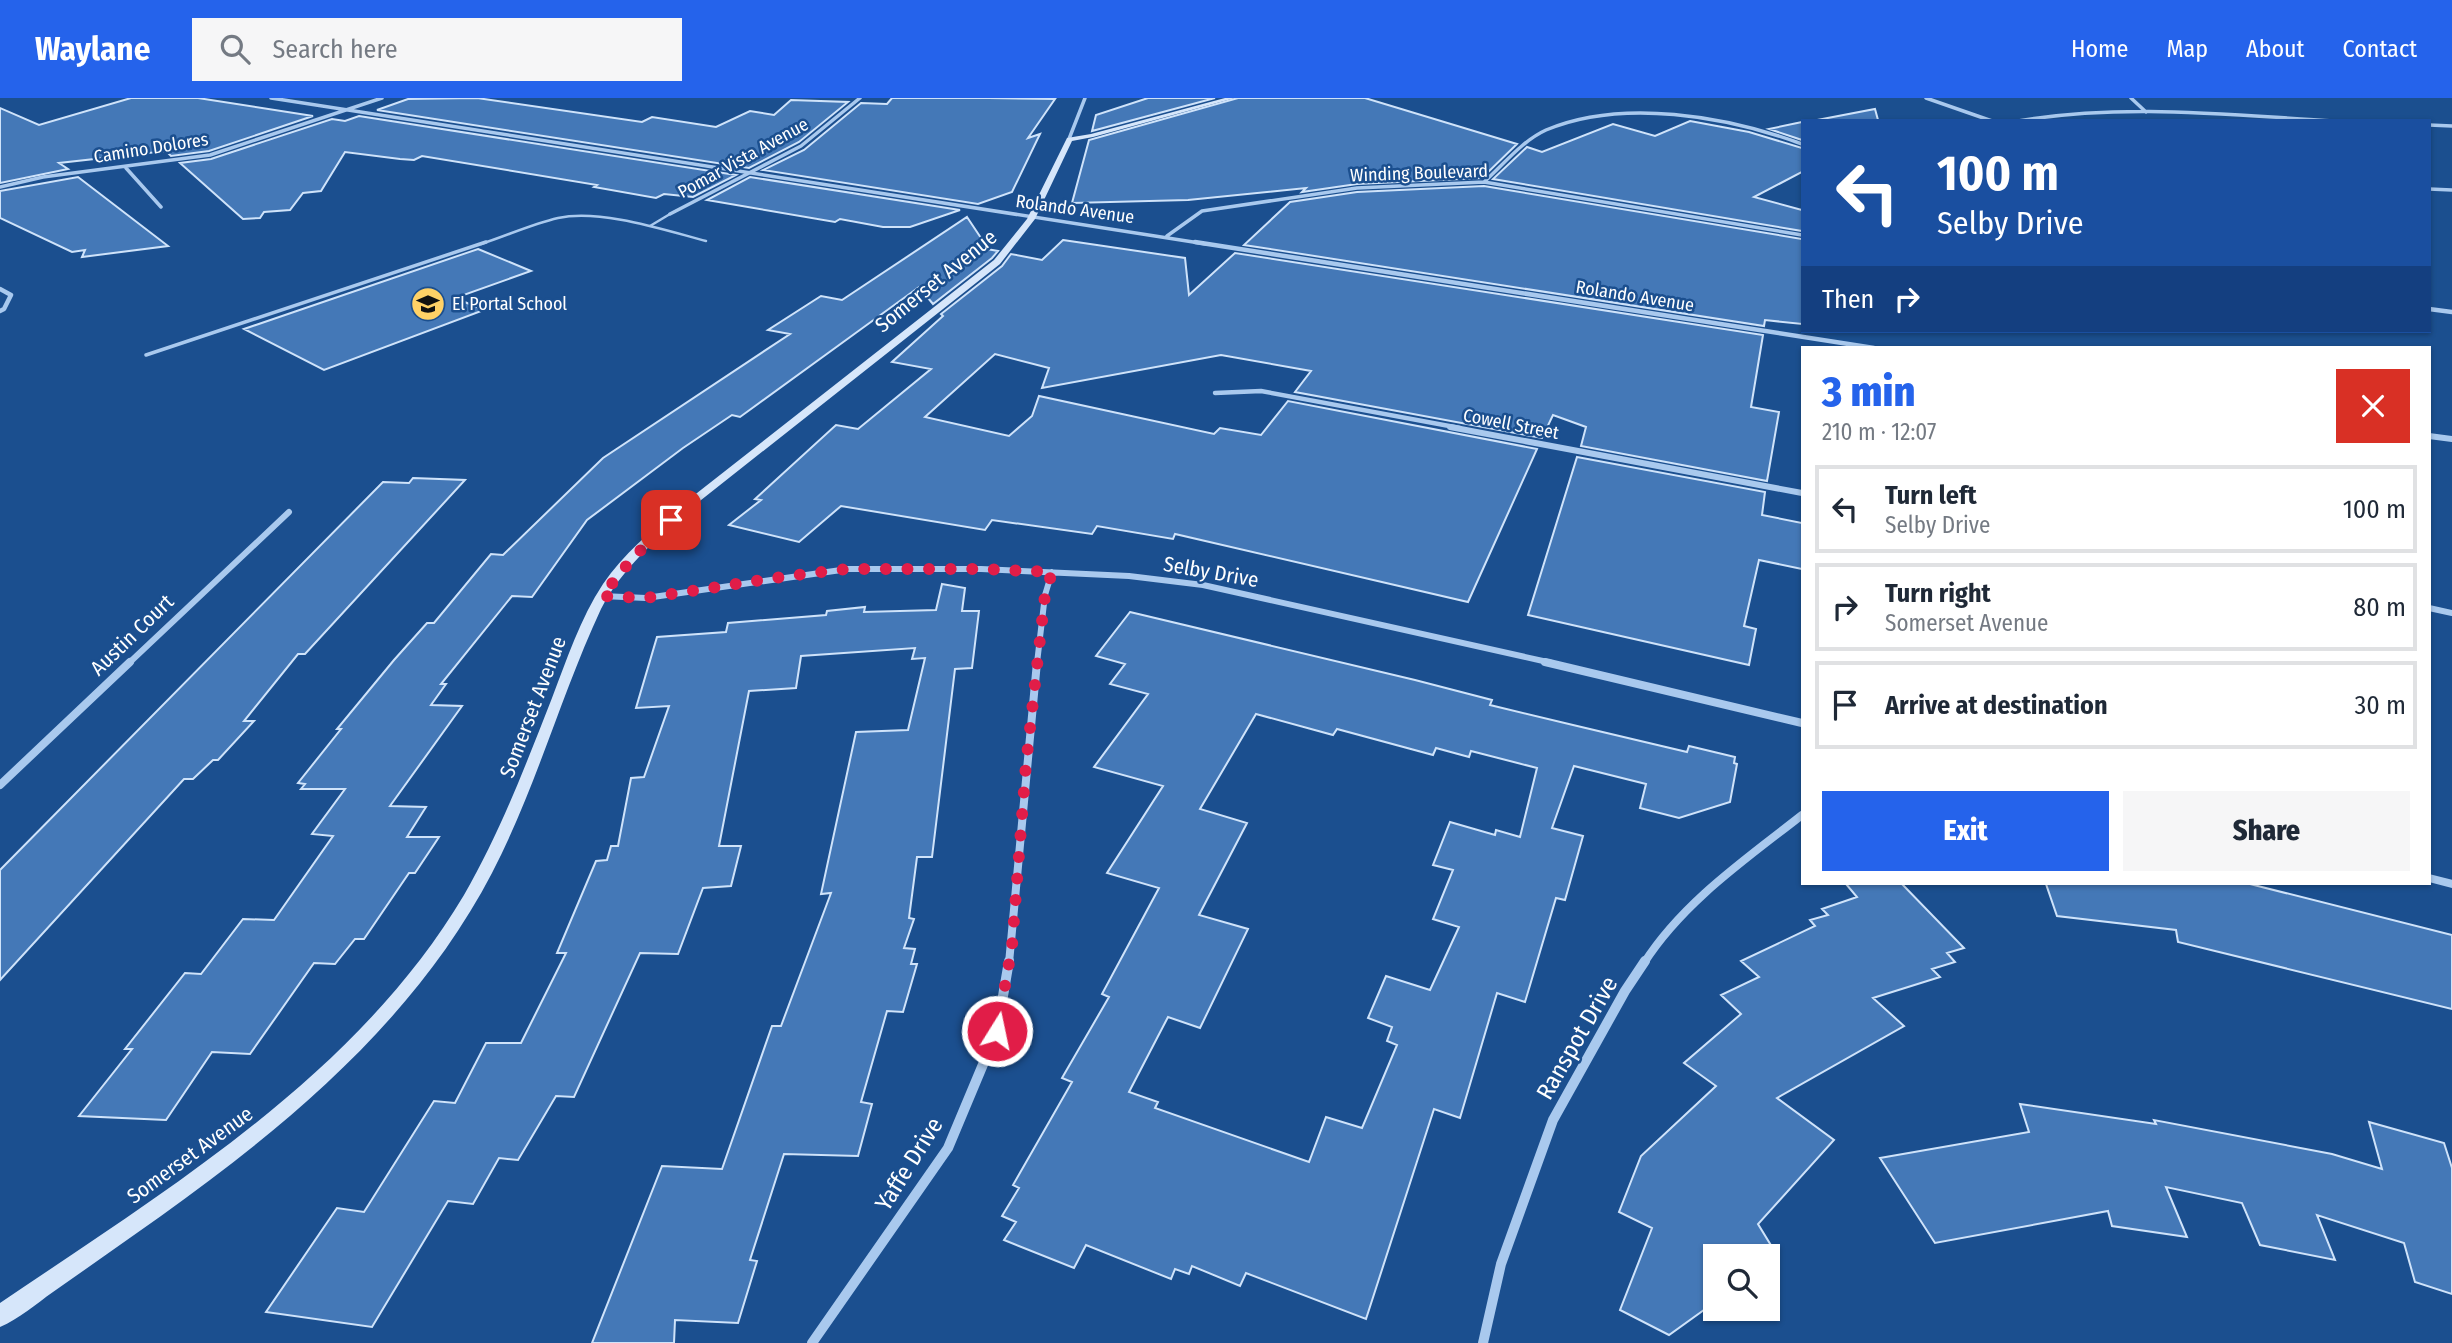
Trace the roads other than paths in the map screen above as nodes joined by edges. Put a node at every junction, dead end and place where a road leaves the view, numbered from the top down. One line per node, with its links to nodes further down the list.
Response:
1 (271, 98): 8 (street, Rolando Avenue)
2 (382, 98): 8 (street, Camino Dolores)
3 (860, 98): 18 (street, Pomar Vista Avenue)
4 (1085, 98): 15 (street, Somerset Avenue)
5 (1232, 98): 15 (street)
6 (1926, 98): 10 (street)
7 (2131, 98): 9 (street)
8 (348, 110): 17 (street, Camino Dolores); 18 (street, Rolando Avenue)
9 (2146, 112): 11 (street); 12 (street)
10 (1986, 119)
11 (2031, 119)
12 (2292, 119)
13 (2431, 125): 14 (street)
14 (2452, 126)
15 (1069, 139): 25 (street, Somerset Avenue)
16 (1801, 144): 19 (street)
17 (126, 167): 20 (street, Camino Dolores); 23 (street)
18 (750, 173): 24 (street, Pomar Vista Avenue); 25 (street, Rolando Avenue)
19 (1484, 182): 27 (street, Winding Boulevard); 28 (street, Winding Boulevard)
20 (0, 187)
21 (2431, 189): 22 (street)
22 (2452, 190)
23 (161, 207)
24 (670, 214): 26 (lane)
25 (1035, 217): 28 (street, Rolando Avenue); 42 (street, Somerset Avenue)
26 (650, 226): 29 (lane); 35 (lane)
27 (1801, 235)
28 (1167, 236): 34 (street, Rolando Avenue)
29 (706, 241)
30 (0, 289): 32 (street)
31 (2431, 309): 33 (street)
32 (0, 311)
33 (2452, 312)
34 (1861, 346)
35 (146, 355)
36 (1215, 393): 39 (street, Cowell Street)
37 (2431, 436): 38 (street)
38 (2452, 439)
39 (1801, 493)
40 (289, 512): 46 (street, Austin Court)
41 (1052, 572): 42 (street, Selby Drive); 45 (street, Selby Drive); 51 (street, Yaffe Drive)
42 (602, 596): 50 (street, Somerset Avenue)
43 (2431, 608): 44 (street)
44 (2452, 613)
45 (1801, 723)
46 (0, 785)
47 (1801, 816): 52 (street, Ranspot Drive)
48 (2431, 879): 49 (street)
49 (2452, 884)
50 (0, 1316)
51 (812, 1343)
52 (1483, 1343)

